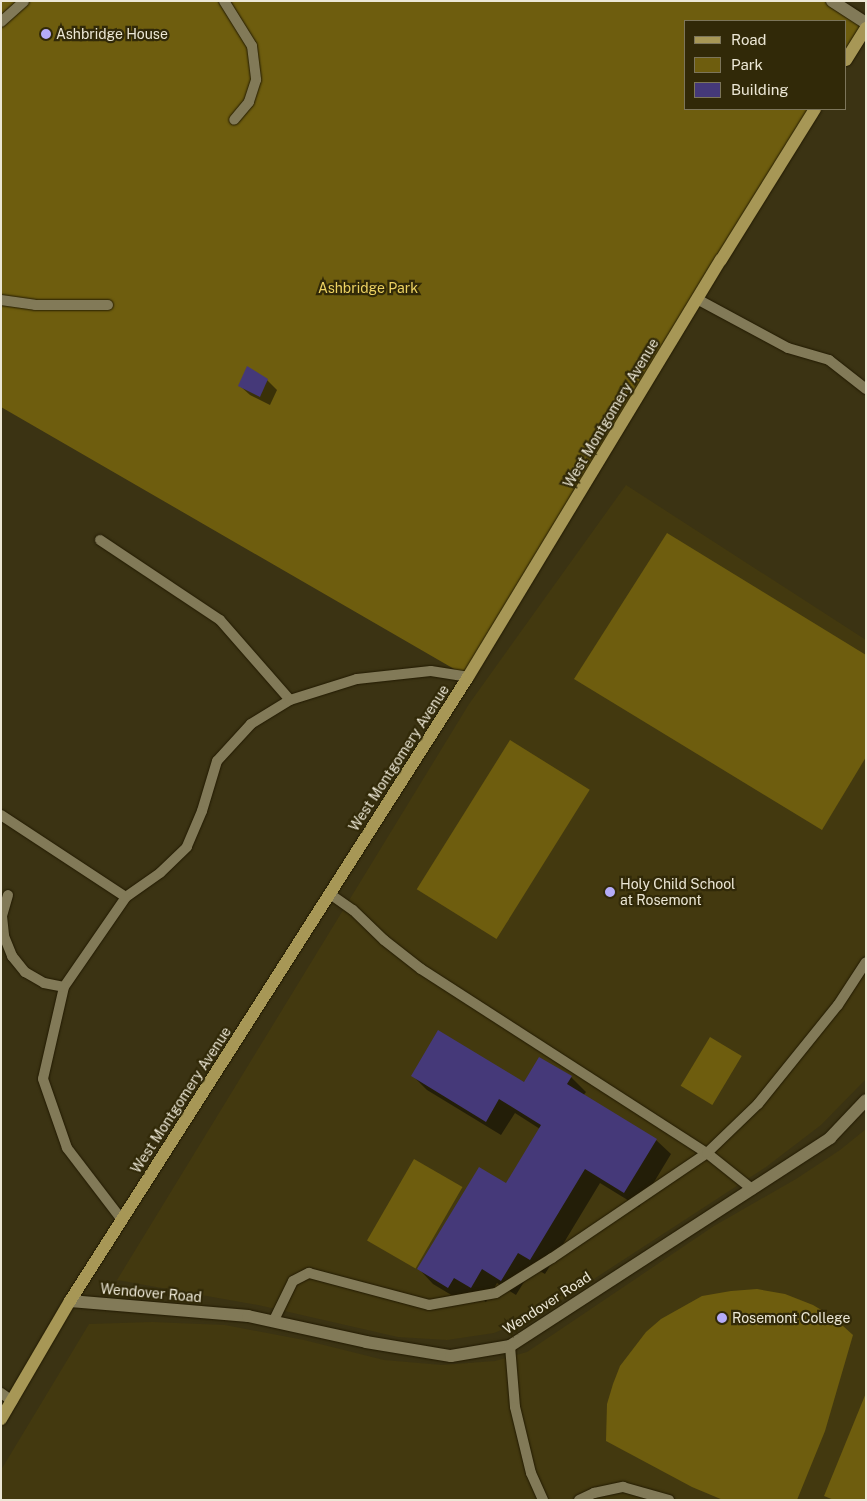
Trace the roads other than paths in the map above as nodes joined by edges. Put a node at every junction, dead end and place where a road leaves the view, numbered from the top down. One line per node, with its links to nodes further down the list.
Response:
1 (24, 1): 4 (lane)
2 (224, 1): 9 (lane)
3 (832, 1): 5 (street)
4 (1, 22)
5 (866, 23)
6 (866, 28): 7 (main road)
7 (847, 58)
8 (814, 110): 10 (main road, West Montgomery Avenue)
9 (234, 120)
10 (697, 299): 13 (lane); 15 (main road, West Montgomery Avenue)
11 (1, 300): 12 (lane)
12 (108, 305)
13 (866, 389)
14 (100, 540): 16 (lane)
15 (468, 678): 16 (lane); 18 (main road, West Montgomery Avenue)
16 (290, 700): 20 (lane)
17 (1, 815): 20 (lane)
18 (330, 894): 24 (lane); 26 (main road, West Montgomery Avenue)
19 (8, 895): 22 (lane)
20 (126, 897): 22 (lane)
21 (866, 962): 24 (lane)
22 (64, 987): 26 (lane)
23 (866, 1100): 25 (street, Wendover Road)
24 (706, 1154): 25 (lane); 28 (lane)
25 (752, 1189): 29 (street, Wendover Road)
26 (122, 1220): 27 (main road, West Montgomery Avenue)
27 (70, 1301): 28 (street, Wendover Road); 30 (main road, West Montgomery Avenue)
28 (274, 1320): 29 (street, Wendover Road)
29 (510, 1346): 32 (lane)
30 (7, 1397): 31 (main road, West Montgomery Avenue)
31 (2, 1416)
32 (543, 1500)
33 (579, 1500): 34 (lane)
34 (669, 1500)

